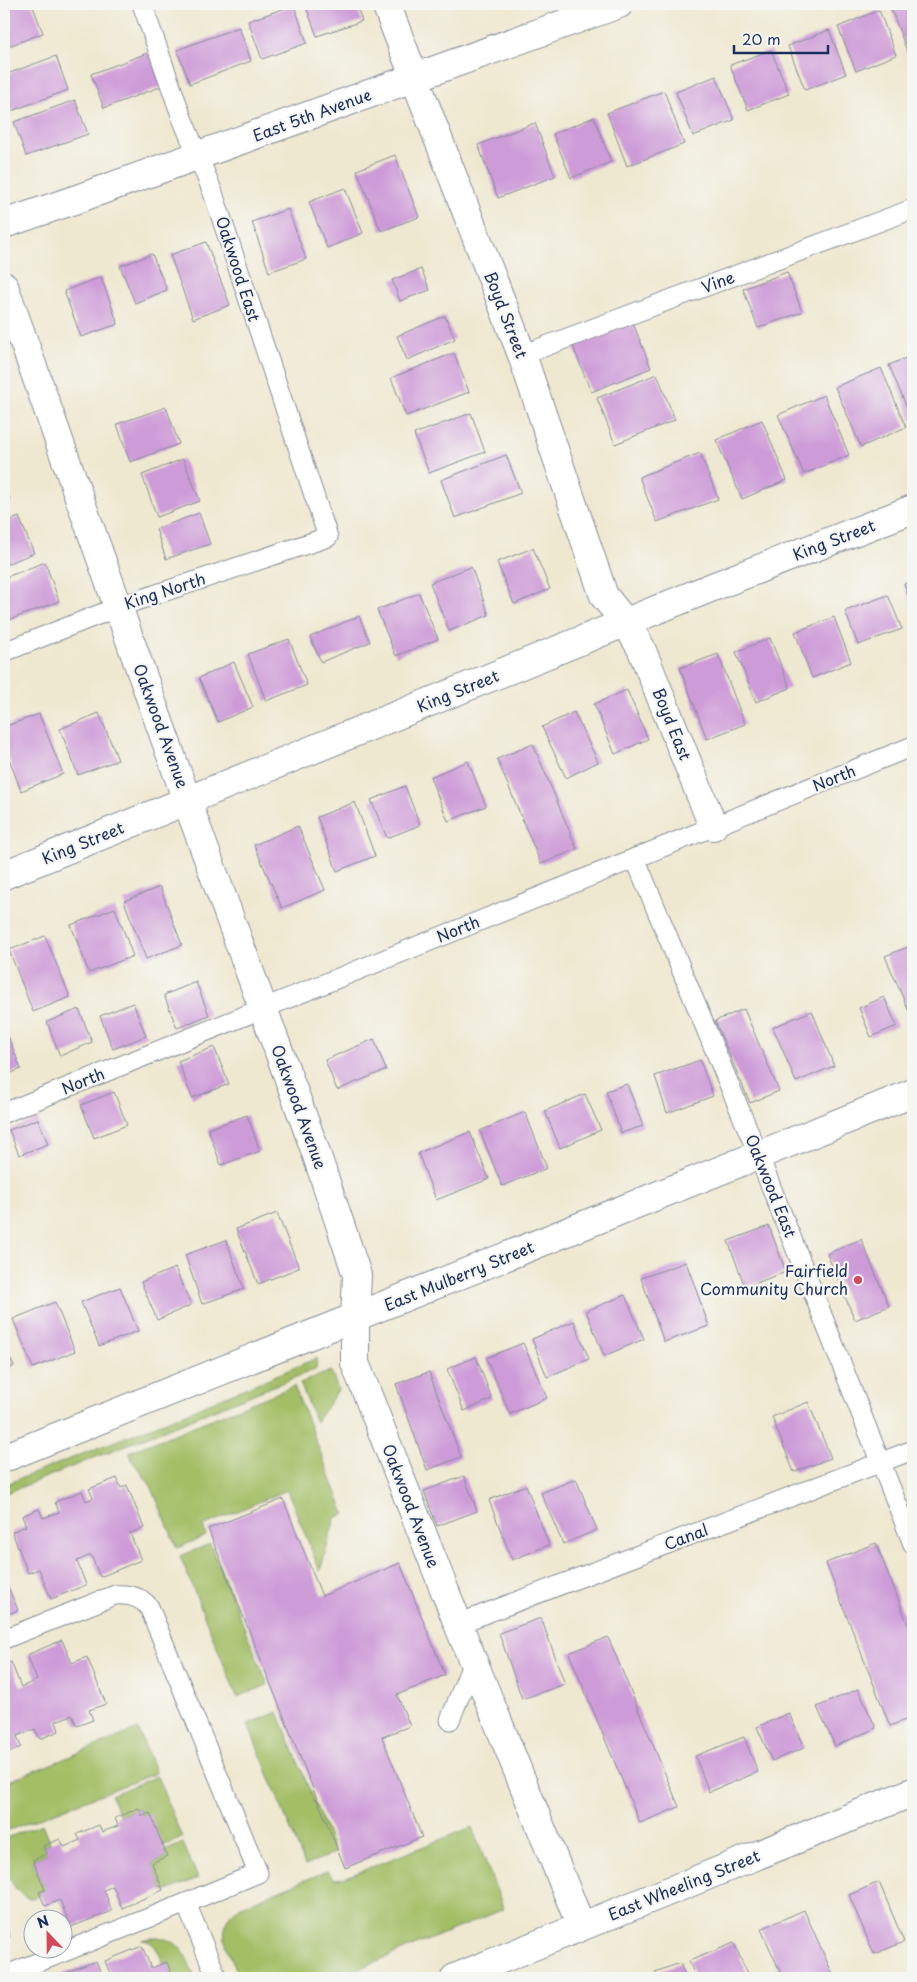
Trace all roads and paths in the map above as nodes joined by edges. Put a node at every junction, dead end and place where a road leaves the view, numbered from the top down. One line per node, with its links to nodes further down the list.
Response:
1 (142, 4): 5 (lane, Oakwood East)
2 (386, 4): 4 (street, Boyd Street)
3 (619, 4): 4 (street, East 5th Avenue)
4 (415, 78): 5 (street, East 5th Avenue); 9 (street, Boyd Street)
5 (197, 156): 7 (street, East 5th Avenue); 11 (lane, Oakwood East)
6 (913, 209): 9 (lane, Vine)
7 (4, 224)
8 (4, 286): 12 (street, Oakwood Avenue)
9 (522, 354): 13 (street, Boyd Street)
10 (913, 509): 13 (street, King Street)
11 (328, 537): 12 (lane, King North)
12 (118, 607): 14 (lane, King North); 16 (street, Oakwood Avenue)
13 (626, 623): 16 (street, King Street); 17 (street, Boyd East)
14 (4, 652)
15 (913, 746): 17 (lane, North)
16 (187, 800): 19 (street, King Street); 20 (street, Oakwood Avenue)
17 (713, 826): 18 (lane, North)
18 (635, 858): 20 (lane, North); 23 (lane, Oakwood East)
19 (4, 875)
20 (263, 1008): 22 (lane, North); 24 (street, Oakwood Avenue)
21 (913, 1093): 23 (street, East Mulberry Street)
22 (4, 1113)
23 (758, 1154): 24 (street, East Mulberry Street); 27 (lane, Oakwood East)
24 (355, 1318): 26 (street, East Mulberry Street); 29 (street, Oakwood Avenue)
25 (913, 1450): 27 (lane, Canal)
26 (4, 1458)
27 (880, 1463): 28 (lane, Oakwood East); 29 (lane, Canal)
28 (913, 1544)
29 (458, 1624): 31 (street, Oakwood Avenue)
30 (4, 1639): 34 (lane)
31 (473, 1662): 32 (lane); 35 (street, Oakwood Avenue)
32 (450, 1720)
33 (913, 1792): 35 (street, East Wheeling Street)
34 (186, 1903): 36 (lane); 37 (lane)
35 (581, 1926): 38 (street, East Wheeling Street)
36 (4, 1976)
37 (217, 1978)
38 (455, 1978)

